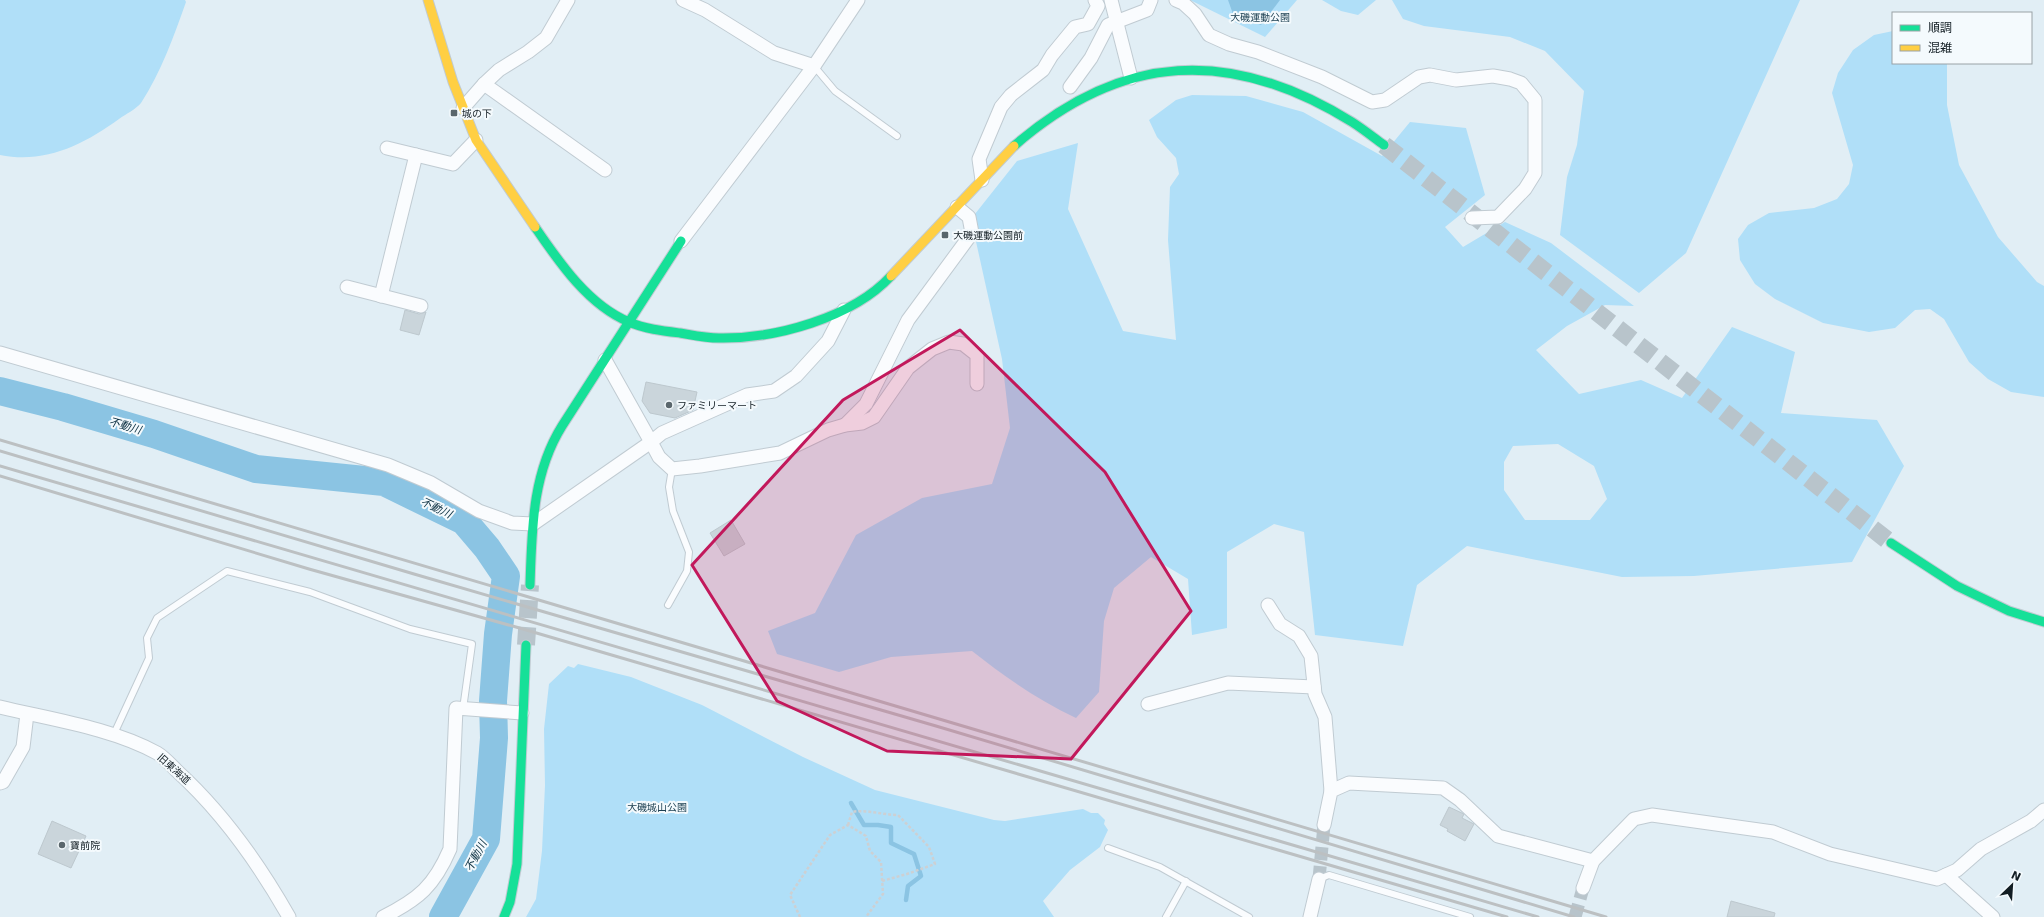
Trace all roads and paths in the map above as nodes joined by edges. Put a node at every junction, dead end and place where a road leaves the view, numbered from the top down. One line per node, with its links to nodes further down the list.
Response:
1 (428, 0): 14 (street)
2 (568, 0): 12 (street)
3 (683, 0): 10 (street)
4 (858, 0): 10 (street)
5 (1096, 0): 21 (street)
6 (1111, 0): 9 (street)
7 (1151, 0): 9 (street)
8 (1176, 0): 23 (street)
9 (1116, 22): 11 (street); 13 (street)
10 (814, 66): 15 (lane); 24 (street)
11 (1131, 78): 17 (street); 21 (street)
12 (484, 84): 14 (street); 20 (street)
13 (1070, 88)
14 (464, 108): 16 (street)
15 (897, 136)
16 (476, 140): 19 (street); 29 (street)
17 (1384, 145)
18 (387, 148): 19 (street)
19 (416, 155): 26 (street)
20 (605, 170)
21 (982, 180): 22 (street)
22 (957, 207): 28 (street); 33 (street)
23 (1472, 218)
24 (681, 241): 29 (street)
25 (347, 288): 26 (street)
26 (381, 296): 27 (street)
27 (421, 306)
28 (844, 310): 29 (street); 34 (street)
29 (629, 322): 31 (street)
30 (0, 353): 36 (street)
31 (605, 360): 34 (street); 36 (street)
32 (977, 384): 33 (street)
33 (845, 425): 35 (street)
34 (651, 442): 35 (street); 36 (street)
35 (672, 469): 39 (lane)
36 (533, 524): 38 (street)
37 (1891, 543): 41 (street)
38 (530, 584)
39 (668, 605)
40 (1268, 605): 43 (street)
41 (2044, 622)
42 (526, 645): 47 (street)
43 (1314, 687): 44 (street); 51 (street)
44 (1148, 704)
45 (0, 707): 48 (street, 旧東海道)
46 (463, 709): 47 (street); 49 (lane); 63 (street)
47 (518, 713): 64 (street)
48 (27, 714): 49 (street, 旧東海道); 50 (street)
49 (113, 736): 62 (street, 旧東海道)
50 (0, 783)
51 (1331, 791): 54 (street); 56 (street)
52 (2044, 810): 57 (street)
53 (848, 825): 59 (path); 59 (path); 65 (path)
54 (1324, 825)
55 (1108, 848): 60 (lane)
56 (1593, 861): 57 (street); 61 (street)
57 (1946, 875): 71 (street)
58 (1319, 880): 69 (street); 70 (lane)
59 (882, 881): 66 (path)
60 (1186, 881): 67 (lane); 68 (lane)
61 (1583, 888)
62 (289, 917)
63 (383, 917)
64 (504, 917)
65 (800, 917)
66 (866, 917)
67 (1166, 917)
68 (1249, 917)
69 (1310, 917)
70 (1470, 917)
71 (1993, 917)

